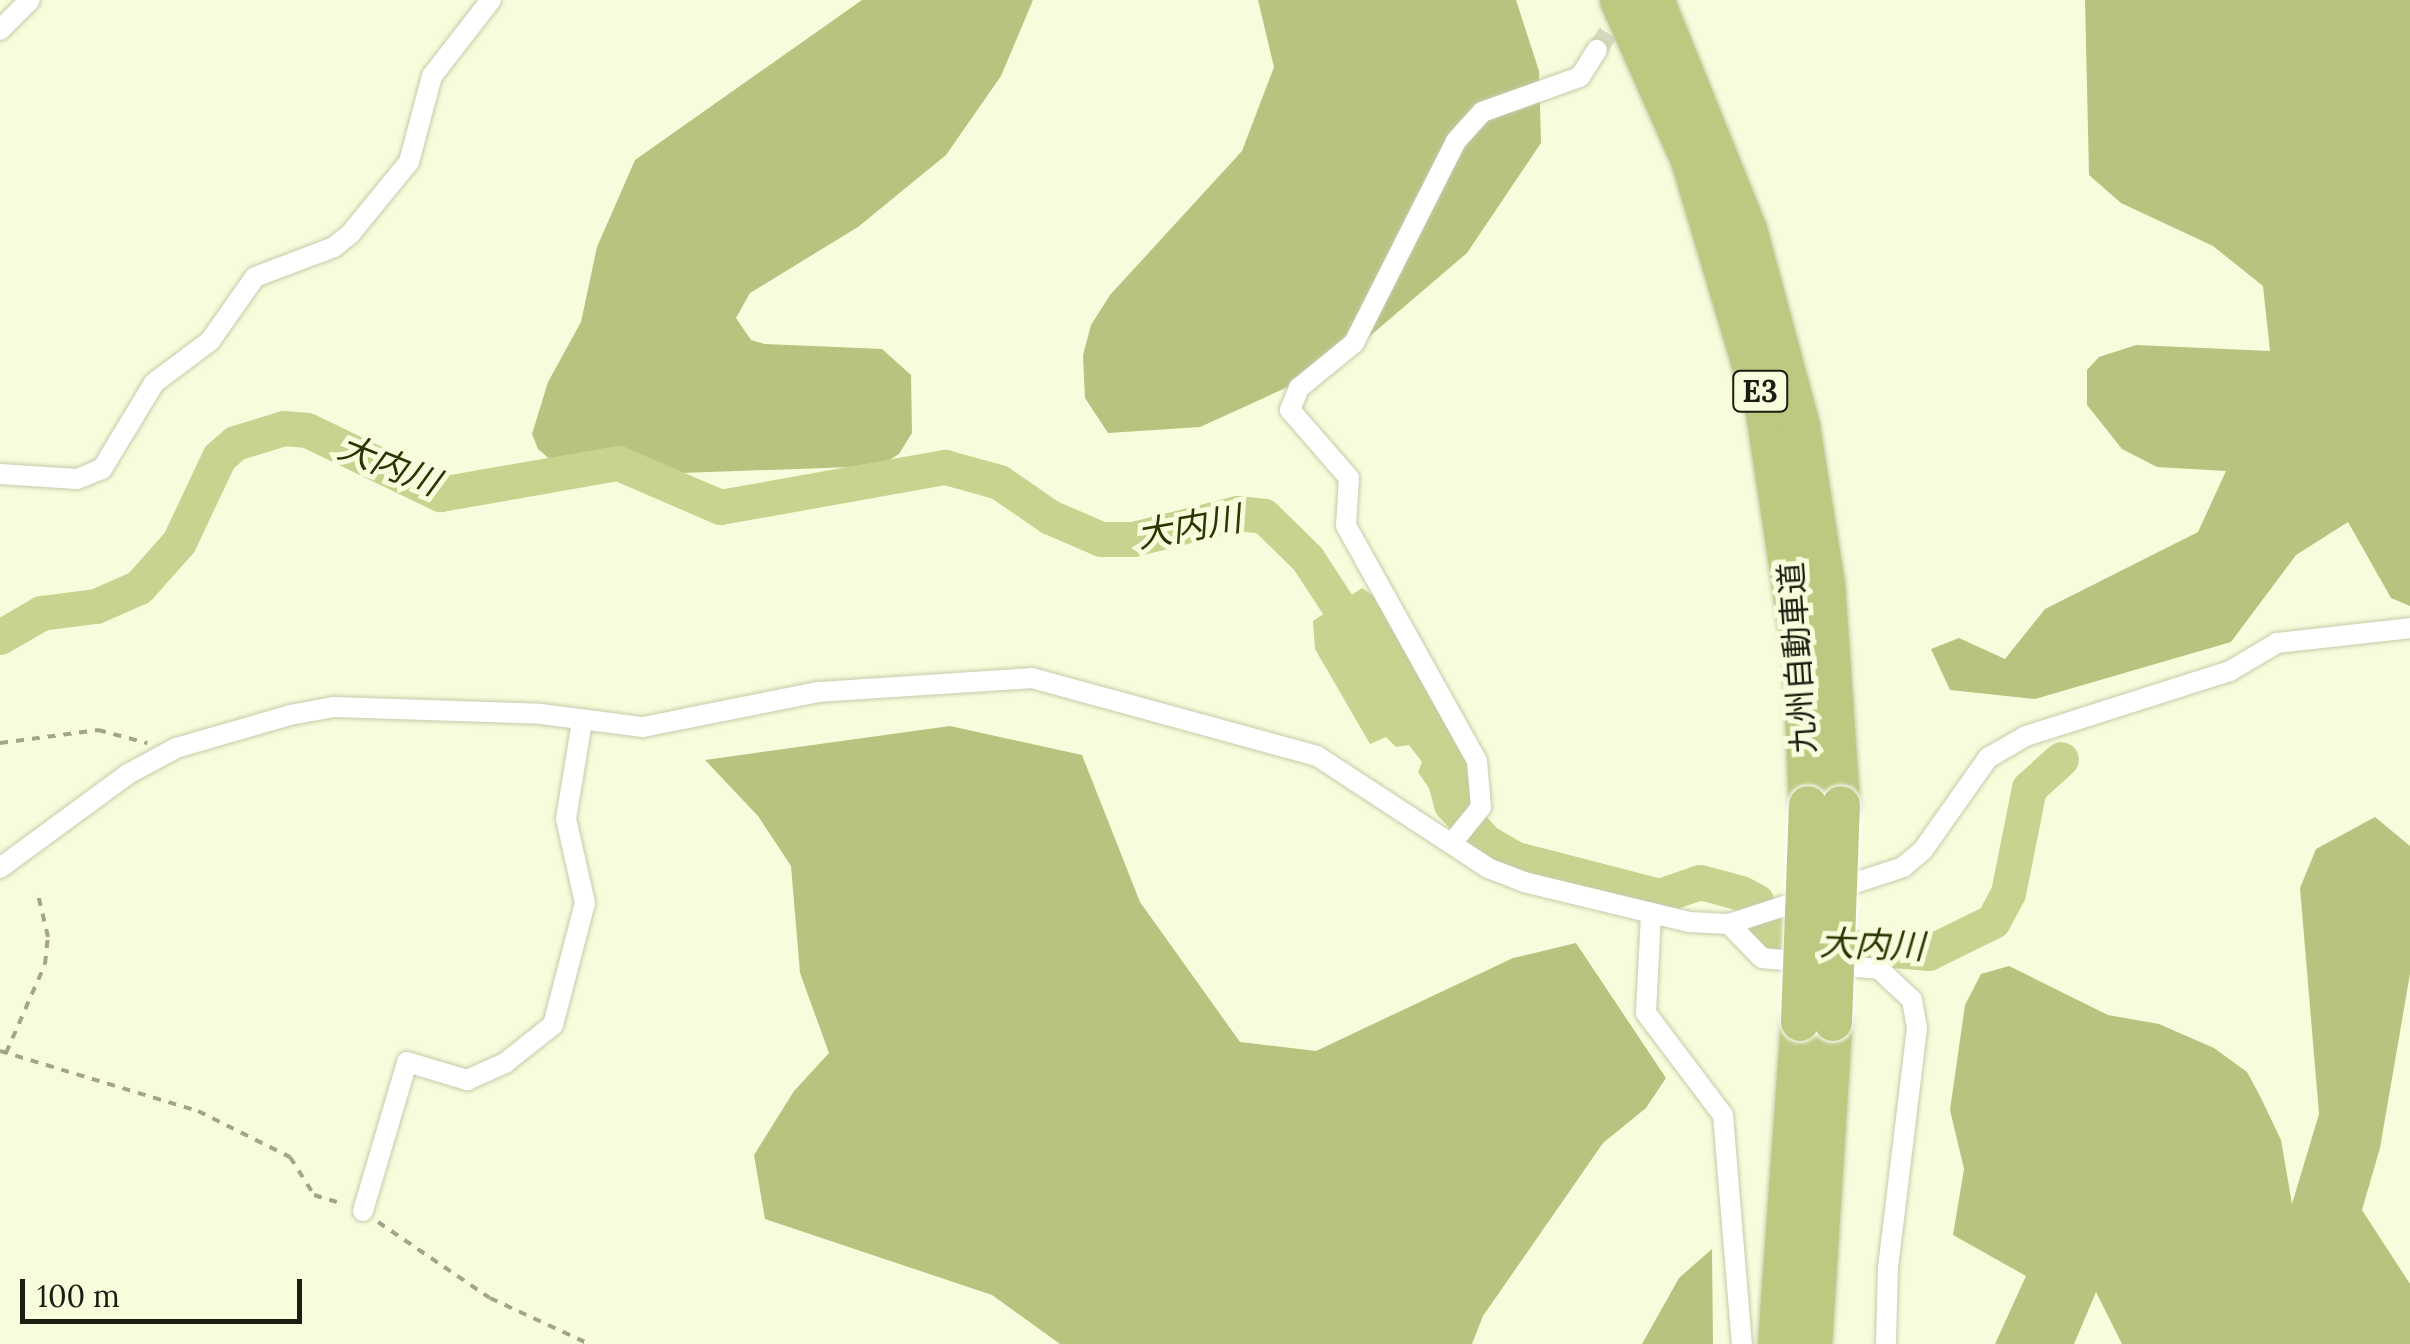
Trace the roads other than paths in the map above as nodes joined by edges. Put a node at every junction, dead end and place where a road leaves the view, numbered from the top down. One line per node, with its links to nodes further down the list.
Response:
1 (30, 0): 5 (street)
2 (491, 0): 7 (street)
3 (1619, 0): 10 (highway, 九州自動車道 / E3)
4 (1655, 0): 10 (highway, 九州自動車道 / E3)
5 (0, 30)
6 (1598, 50): 11 (street)
7 (0, 474)
8 (2410, 628): 14 (street)
9 (582, 721): 11 (street); 12 (street); 17 (street)
10 (1824, 805): 15 (highway, 九州自動車道 / E3, bridge)
11 (1452, 842): 13 (street)
12 (0, 868)
13 (1651, 914): 14 (street); 18 (street)
14 (1728, 924): 22 (street)
15 (1816, 1022): 16 (highway, 九州自動車道 / E3); 19 (highway, 九州自動車道 / E3)
16 (1830, 1068): 20 (highway, 九州自動車道 / E3); 21 (highway)
17 (362, 1211)
18 (1742, 1344)
19 (1776, 1344)
20 (1813, 1344)
21 (1835, 1344)
22 (1886, 1344)

